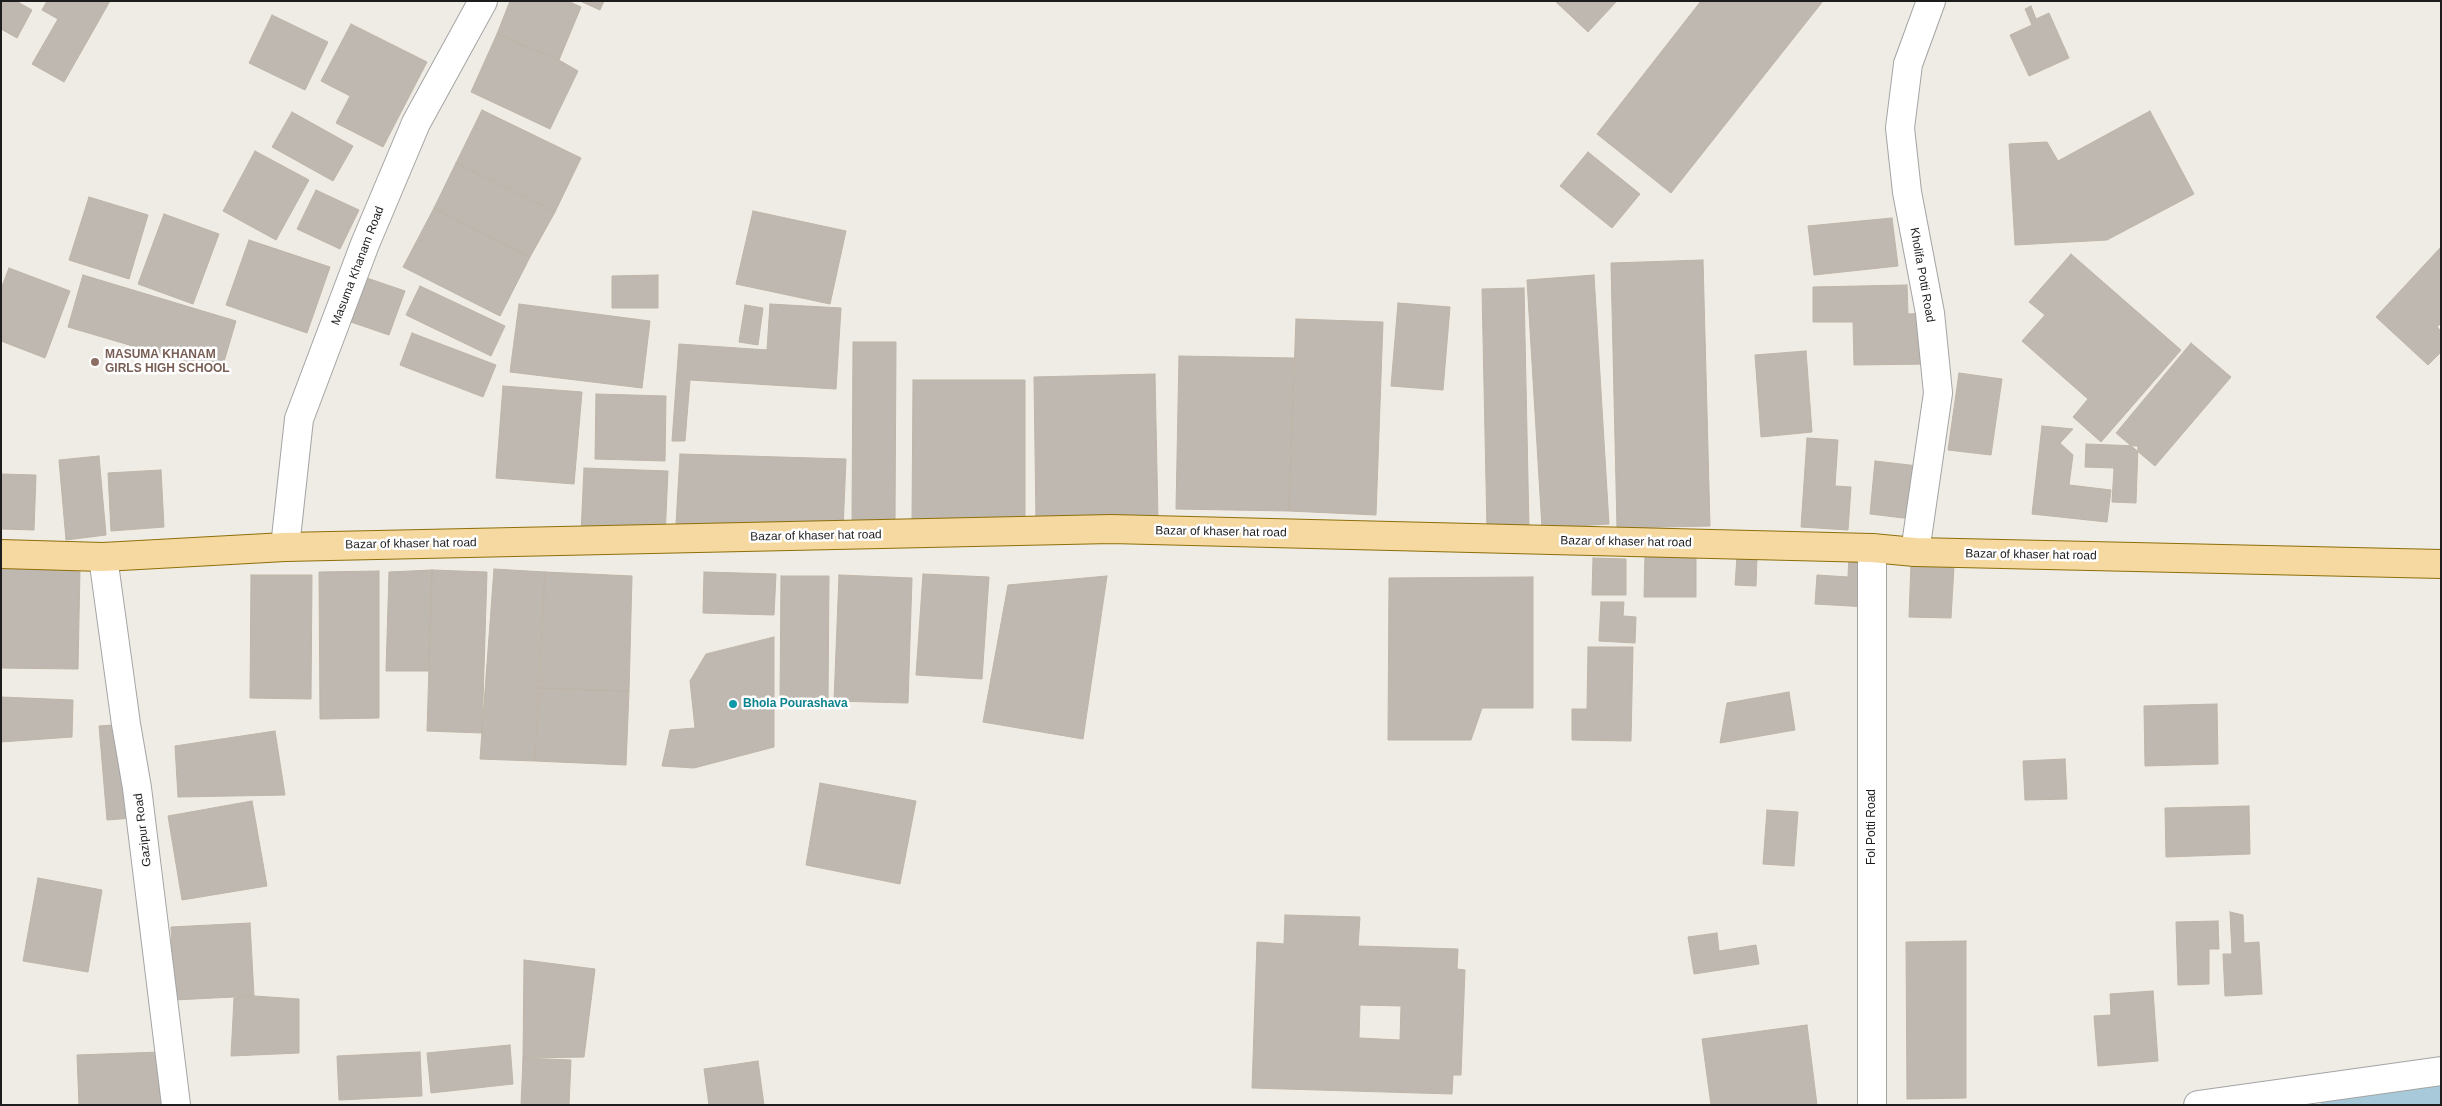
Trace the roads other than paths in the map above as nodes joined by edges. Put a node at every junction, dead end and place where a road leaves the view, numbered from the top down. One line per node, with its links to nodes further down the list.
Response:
1 (483, 1): 3 (street, Masuma Khanam Road)
2 (1930, 1): 5 (street, Kholifa Potti Road)
3 (285, 547): 4 (main road, Bazar of khaser hat road); 7 (main road, Bazar of khaser hat road)
4 (1872, 548): 5 (main road, Bazar of khaser hat road); 11 (street, Fol Potti Road)
5 (1915, 552): 8 (main road, Bazar of khaser hat road)
6 (1, 554): 7 (main road, Bazar of khaser hat road)
7 (104, 557): 10 (street, Gazipur Road)
8 (2441, 564)
9 (2441, 1071): 12 (street)
10 (176, 1105)
11 (1872, 1105)
12 (2198, 1105)

